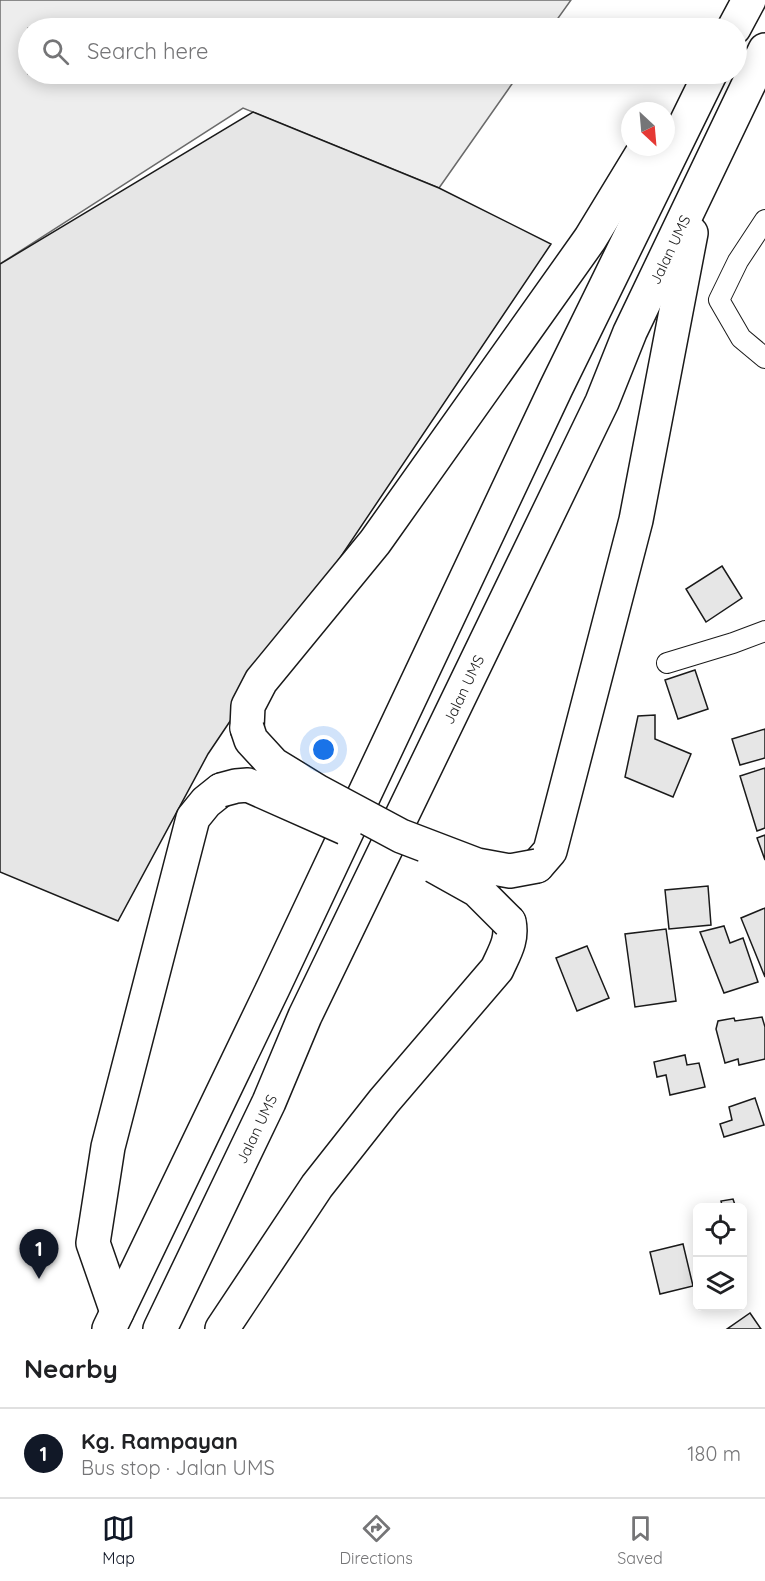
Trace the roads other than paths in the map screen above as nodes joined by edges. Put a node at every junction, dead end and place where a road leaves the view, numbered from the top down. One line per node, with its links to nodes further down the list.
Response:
1 (749, 0): 2 (highway)
2 (739, 18)
3 (765, 50): 8 (highway, Jalan UMS)
4 (701, 84): 6 (highway)
5 (704, 84): 13 (highway)
6 (675, 111)
7 (641, 156): 8 (highway, bridge)
8 (701, 181): 14 (highway, Jalan UMS)
9 (765, 220): 10 (street)
10 (765, 358)
11 (765, 631): 12 (street)
12 (667, 663)
13 (113, 1320): 15 (highway, bridge)
14 (160, 1329)
15 (222, 1329)

